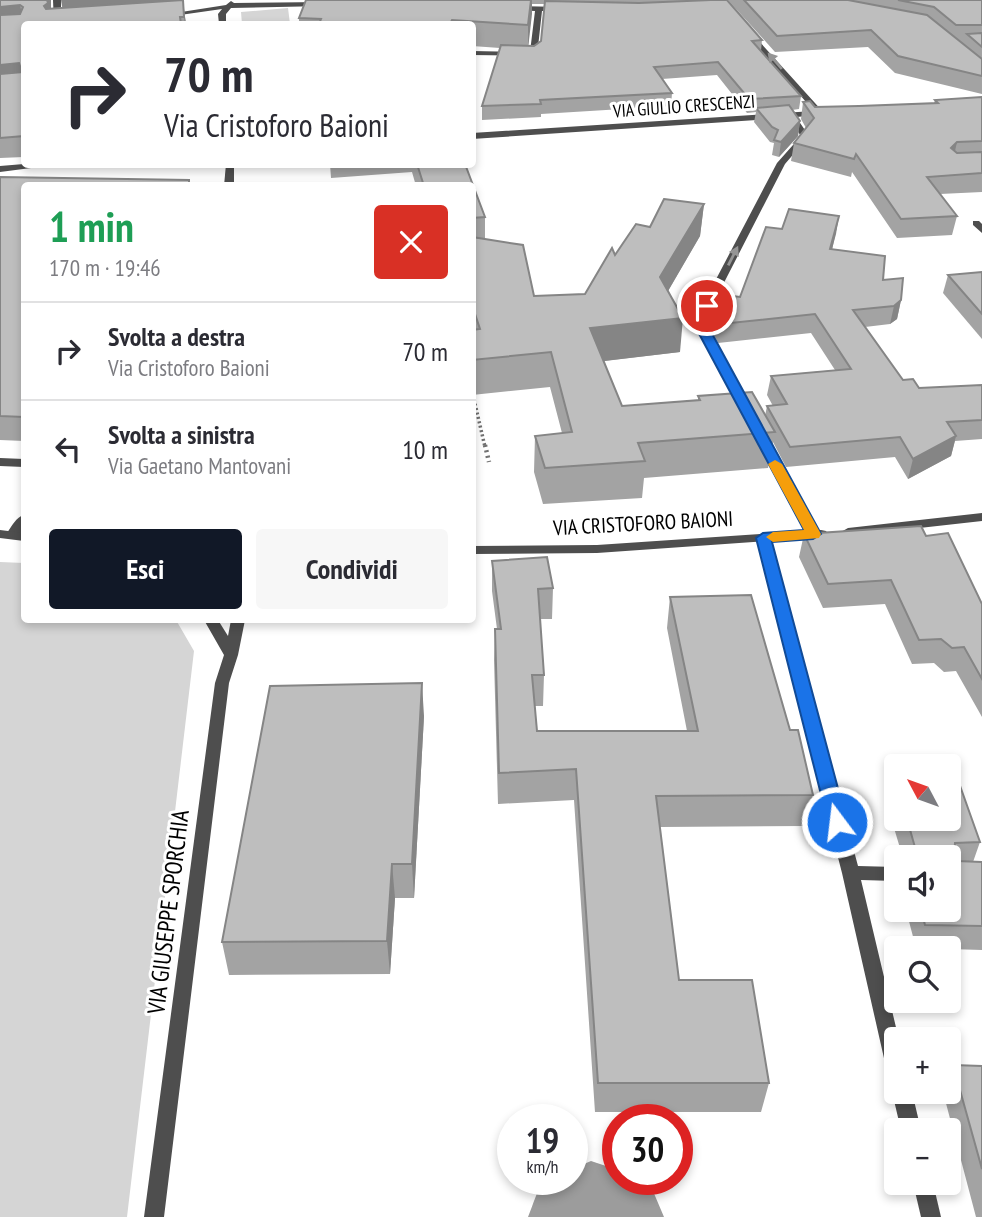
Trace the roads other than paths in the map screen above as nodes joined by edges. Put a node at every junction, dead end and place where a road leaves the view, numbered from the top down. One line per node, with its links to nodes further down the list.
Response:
1 (57, 0): 9 (street)
2 (234, 0): 4 (street)
3 (334, 4): 4 (street)
4 (227, 6): 8 (street); 10 (street)
5 (512, 8): 6 (street)
6 (539, 8): 7 (street); 12 (street)
7 (576, 9)
8 (159, 16)
9 (56, 21)
10 (223, 21)
11 (746, 28): 14 (street, one-way to 11)
12 (476, 53)
13 (833, 112): 14 (street, VIA GIULIO CRESCENZI)
14 (820, 113): 15 (street, VIA GIULIO CRESCENZI)
15 (790, 114): 16 (street, VIA GIULIO CRESCENZI); 22 (street, one-way to 15)
16 (476, 136)
17 (21, 167): 18 (street)
18 (0, 169)
19 (0, 462): 20 (street)
20 (21, 463)
21 (982, 517): 22 (street, VIA CRISTOFORO BAIONI)
22 (813, 534): 23 (street, VIA CRISTOFORO BAIONI)
23 (763, 538): 24 (street, VIA CRISTOFORO BAIONI); 28 (street)
24 (476, 550)
25 (213, 623): 27 (street)
26 (237, 623): 27 (street, VIA GIUSEPPE SPORCHIA)
27 (231, 655): 32 (street, VIA GIUSEPPE SPORCHIA)
28 (851, 873): 29 (street); 30 (street)
29 (884, 874)
30 (887, 1027)
31 (926, 1195): 33 (street)
32 (154, 1217)
33 (931, 1217)

